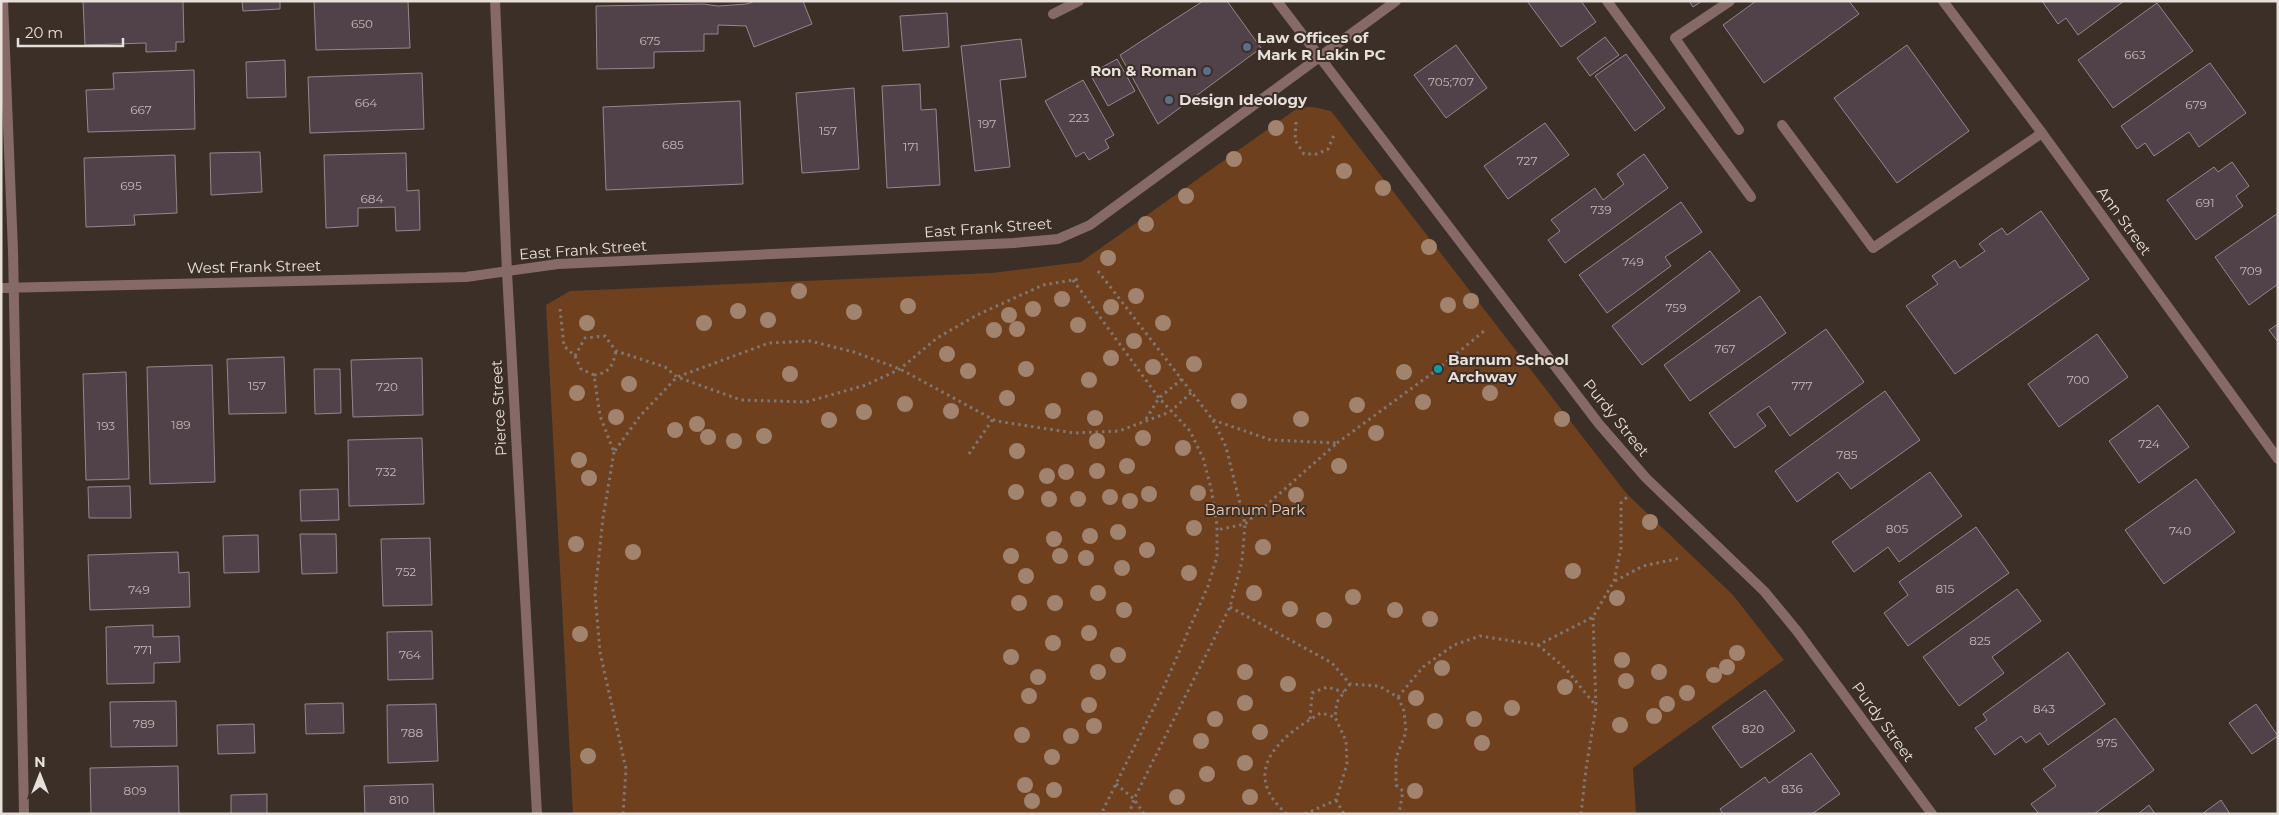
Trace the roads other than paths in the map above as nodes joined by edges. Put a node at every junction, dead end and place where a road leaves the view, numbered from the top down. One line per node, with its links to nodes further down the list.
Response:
1 (3, 1): 17 (street)
2 (495, 1): 15 (street, Pierce Street)
3 (1079, 1): 9 (street)
4 (1277, 1): 10 (street, Purdy Street)
5 (1396, 1): 10 (street, East Frank Street)
6 (1607, 1): 14 (street)
7 (1730, 1): 12 (street)
8 (1943, 1): 13 (street, Ann Street)
9 (1053, 14)
10 (1320, 56): 15 (street, East Frank Street); 21 (street, Purdy Street)
11 (1782, 125): 13 (street)
12 (1739, 130)
13 (2042, 133): 18 (street, Ann Street)
14 (1750, 197)
15 (507, 272): 17 (street, West Frank Street); 20 (street, Pierce Street)
16 (1, 288): 17 (street, West Frank Street)
17 (14, 288): 19 (street)
18 (2278, 459)
19 (24, 814)
20 (537, 814)
21 (1932, 814)

